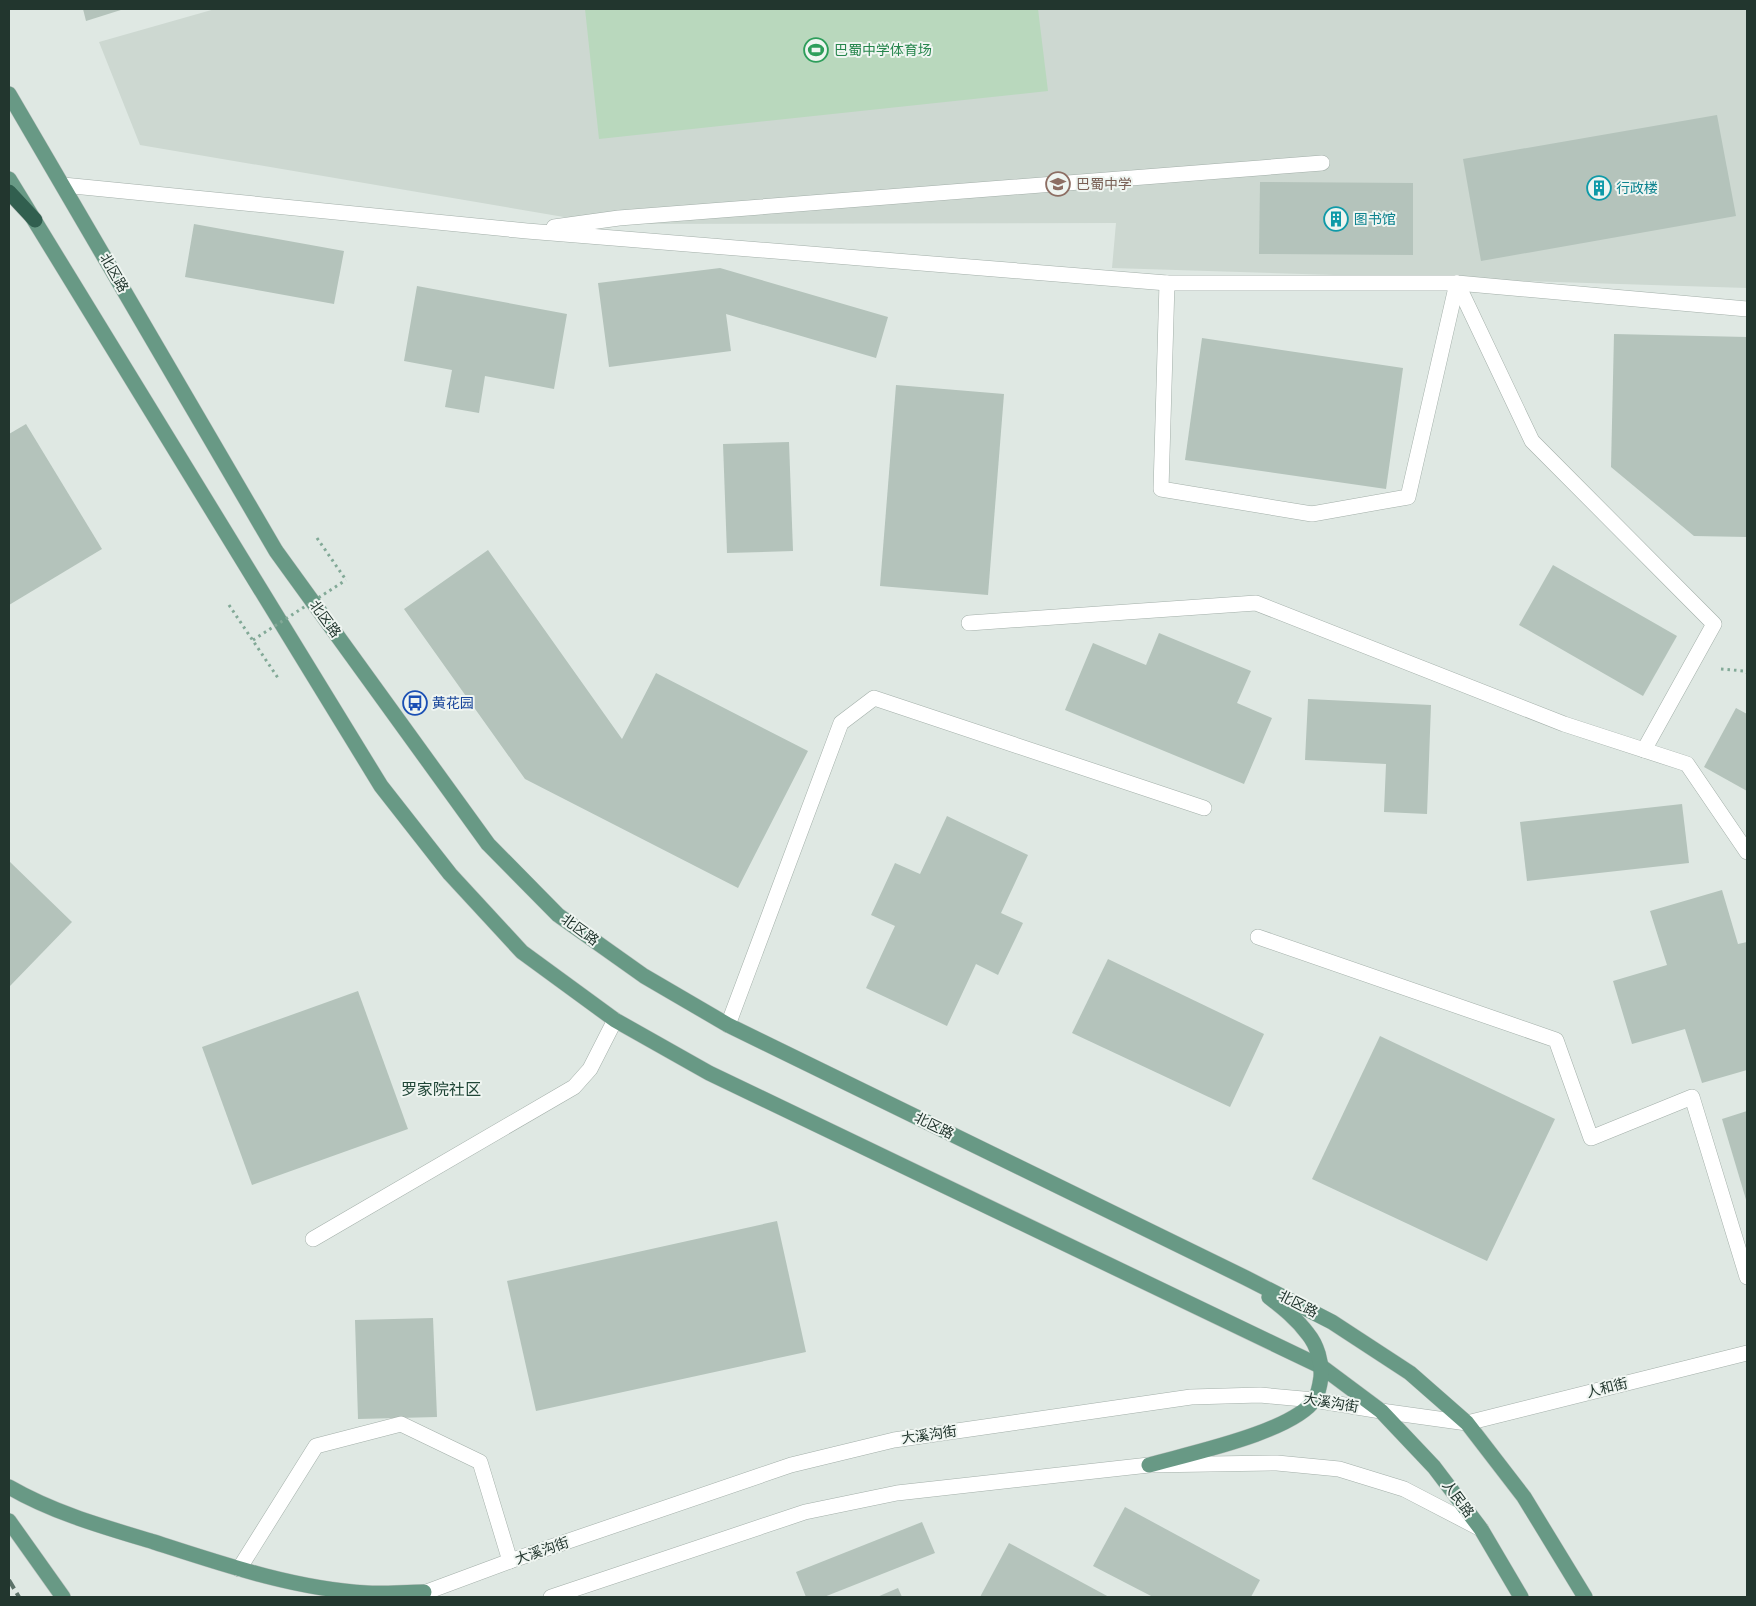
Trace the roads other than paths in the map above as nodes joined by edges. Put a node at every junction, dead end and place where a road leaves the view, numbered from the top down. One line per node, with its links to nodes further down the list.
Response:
1 (9, 94): 4 (main road, 北区路)
2 (1322, 163): 7 (street)
3 (9, 178): 6 (main road)
4 (63, 185): 7 (street); 17 (main road, 北区路)
5 (9, 192): 6 (highway)
6 (35, 220): 16 (main road)
7 (527, 231): 8 (street)
8 (1167, 283): 9 (street); 9 (street)
9 (1457, 283): 10 (street); 12 (street)
10 (1747, 309)
11 (969, 623): 12 (street)
12 (1644, 750): 14 (street)
13 (1204, 808): 17 (street)
14 (1747, 852)
15 (1258, 937): 19 (street)
16 (615, 1020): 18 (street); 22 (main road)
17 (728, 1025): 20 (main road, 北区路)
18 (313, 1239)
19 (1747, 1277)
20 (1246, 1278): 22 (main road); 25 (main road, 北区路)
21 (1747, 1353): 25 (street, 人和街)
22 (1322, 1368): 23 (main road); 24 (main road)
23 (1314, 1400): 24 (street, 大溪沟街); 26 (main road); 30 (street, 大溪沟街)
24 (1381, 1411): 25 (street, 大溪沟街); 29 (main road, 人民路)
25 (1467, 1423): 36 (main road)
26 (1149, 1465): 29 (street); 34 (street)
27 (9, 1487): 31 (main road)
28 (9, 1521): 33 (main road)
29 (1481, 1529): 35 (main road, 人民路)
30 (510, 1562): 31 (street); 32 (street, 大溪沟街)
31 (239, 1569): 32 (main road)
32 (418, 1595)
33 (64, 1597)
34 (551, 1597)
35 (1521, 1597)
36 (1585, 1597)

